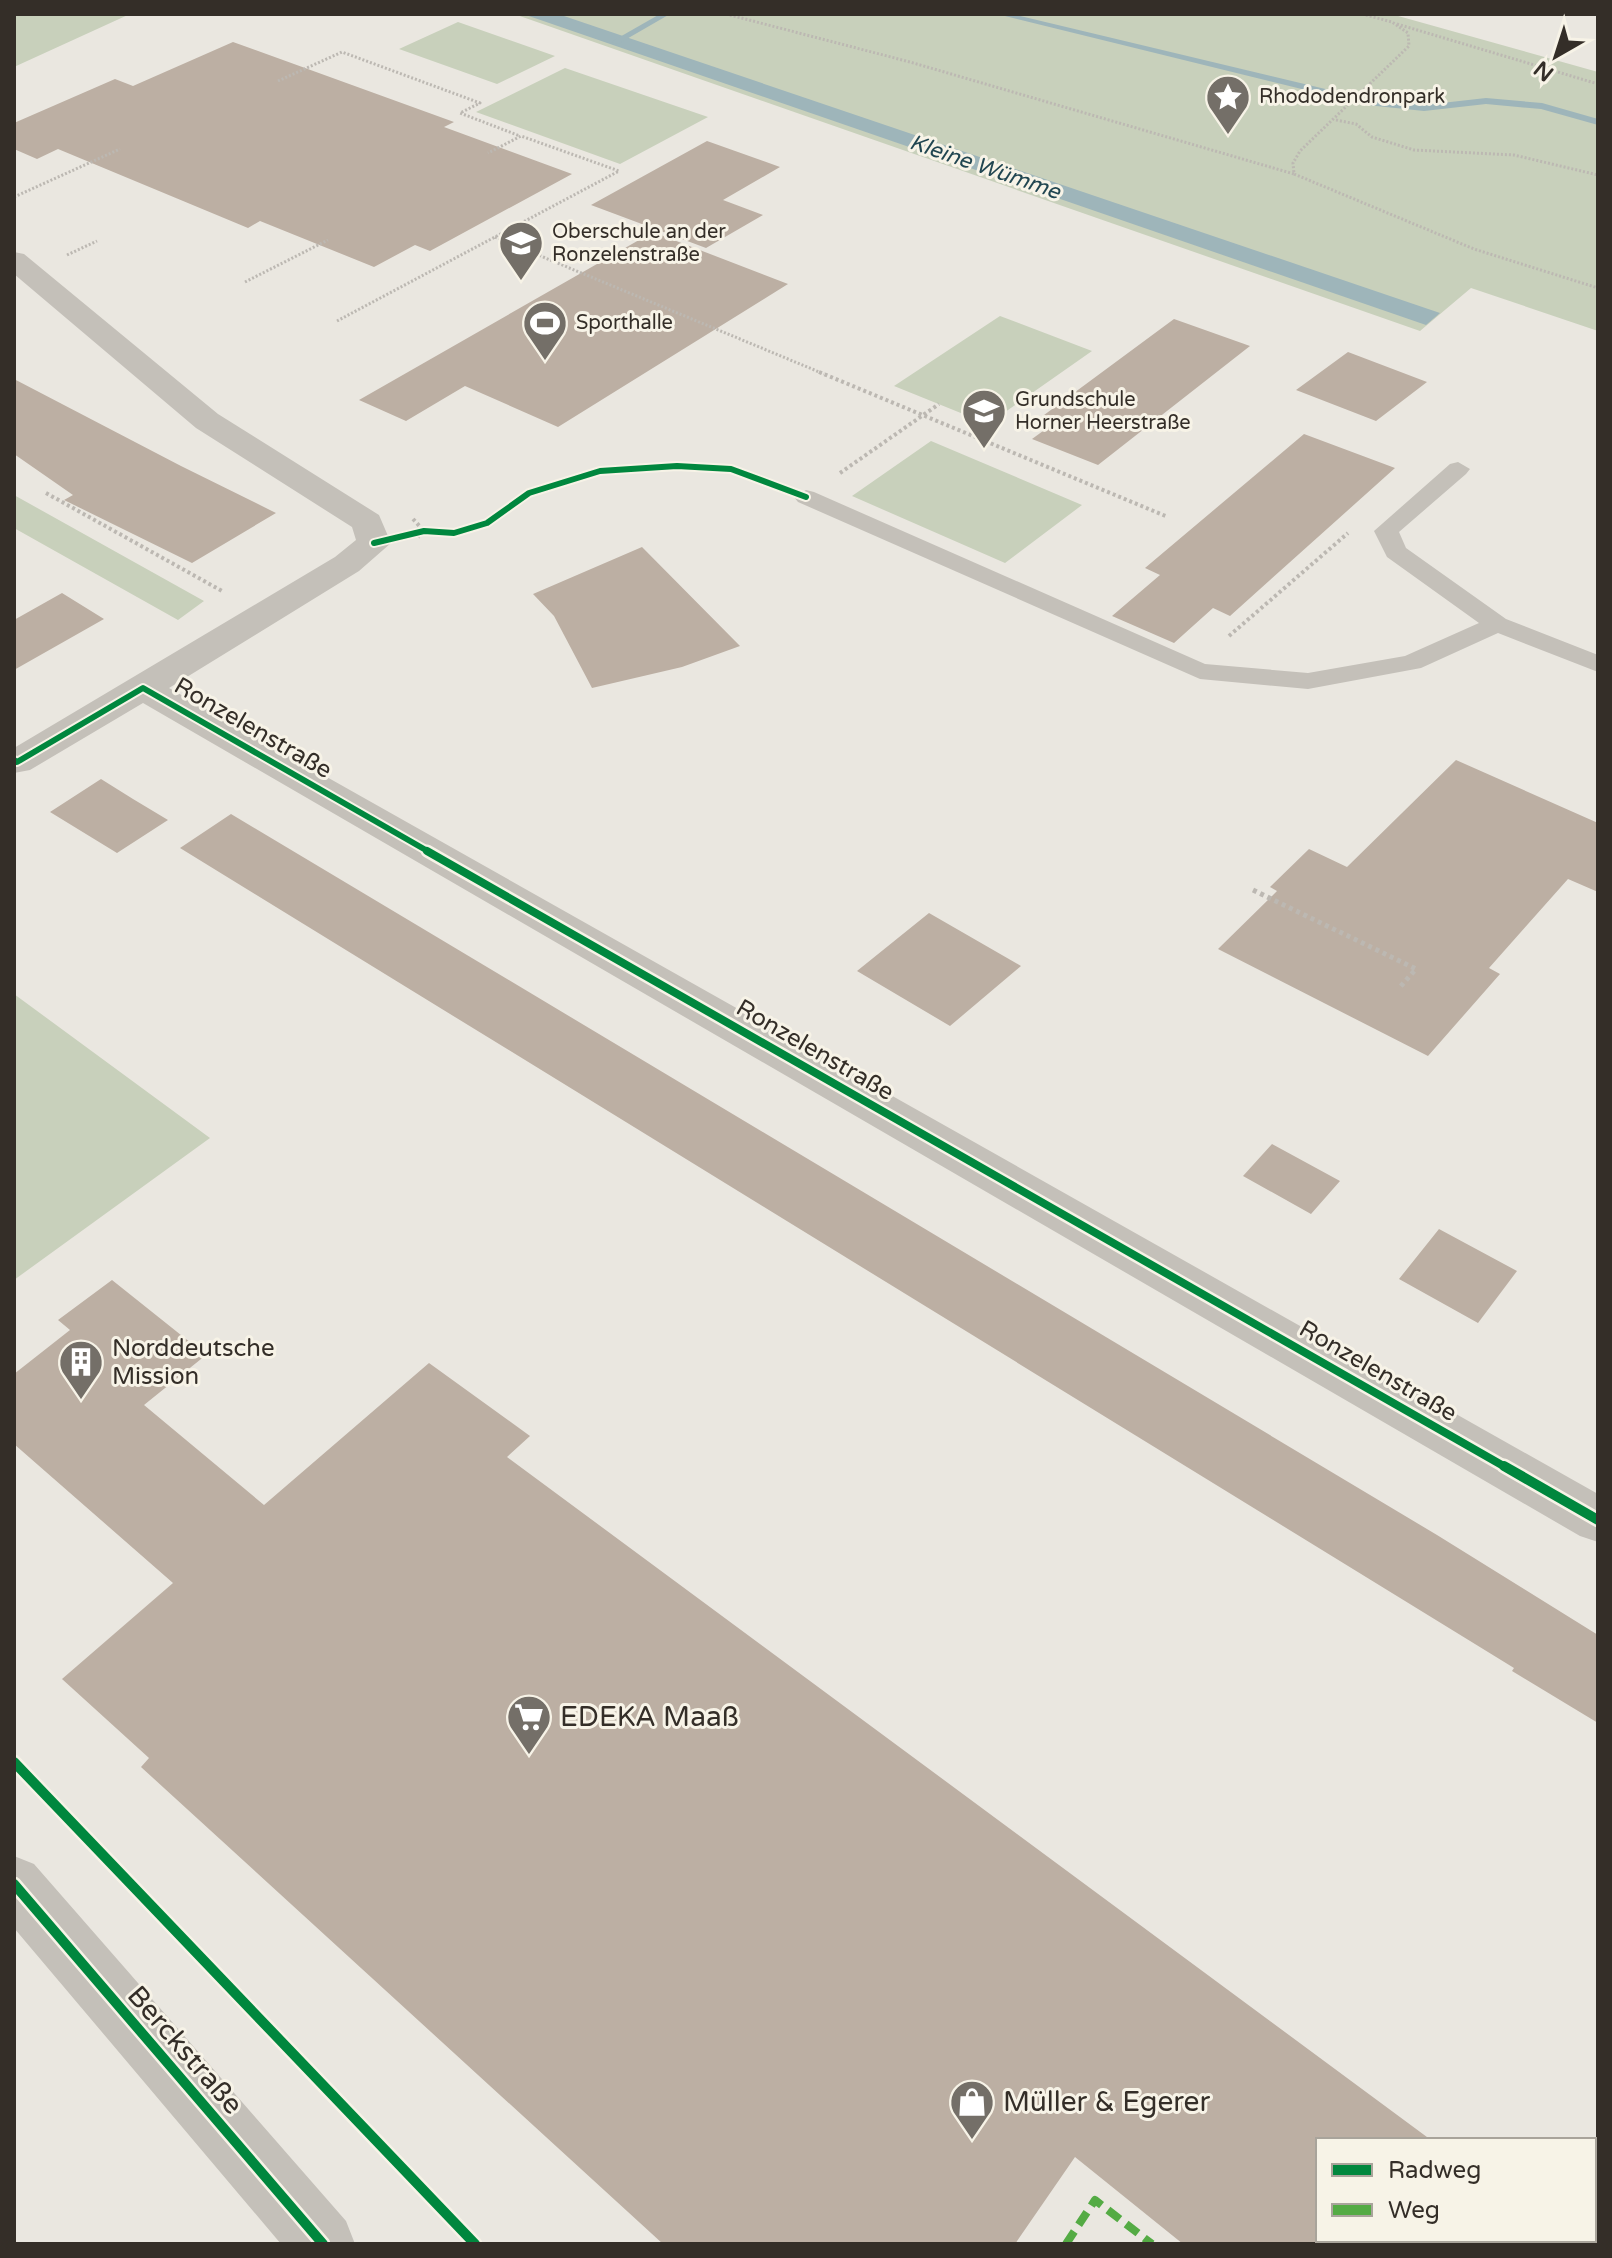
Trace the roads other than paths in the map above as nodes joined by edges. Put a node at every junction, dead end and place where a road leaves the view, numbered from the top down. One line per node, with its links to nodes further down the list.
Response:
1 (14, 260): 6 (street, Ronzelenstraße)
2 (1458, 469): 4 (lane)
3 (806, 497): 4 (lane)
4 (1497, 624): 5 (lane)
5 (1598, 664)
6 (143, 688): 7 (street, Ronzelenstraße); 8 (street, Ronzelenstraße)
7 (14, 760)
8 (1598, 1520)
9 (14, 1884): 10 (street, Berckstraße)
10 (323, 2244)

